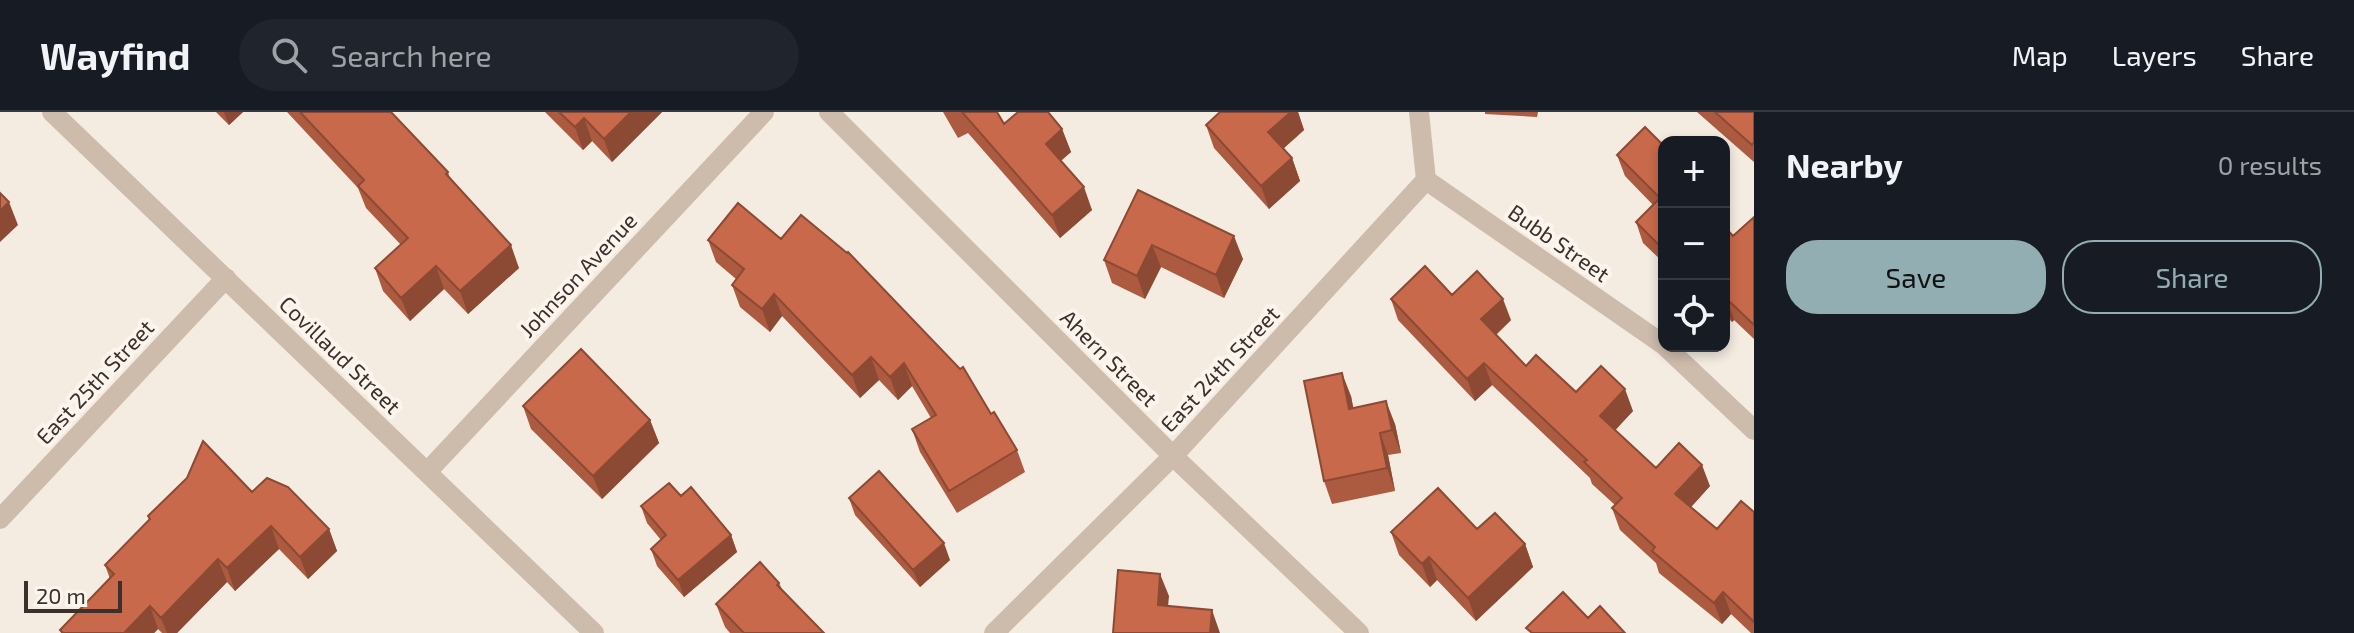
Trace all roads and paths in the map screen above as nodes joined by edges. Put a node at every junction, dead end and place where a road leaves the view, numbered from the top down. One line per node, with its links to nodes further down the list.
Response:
1 (52, 112): 6 (street, Covillaud Street)
2 (764, 112): 11 (street, Johnson Avenue)
3 (829, 112): 10 (street, Ahern Street)
4 (1419, 112): 5 (street)
5 (1426, 180): 7 (street, Bubb Street); 10 (street, East 24th Street)
6 (226, 278): 11 (street, Covillaud Street); 12 (street, East 25th Street)
7 (1658, 342)
8 (1670, 352): 9 (street, Bubb Street)
9 (1754, 430)
10 (1173, 456): 14 (street, East 24th Street); 15 (street, Ahern Street)
11 (427, 472): 13 (street, Covillaud Street)
12 (0, 519)
13 (594, 633)
14 (994, 633)
15 (1359, 633)

